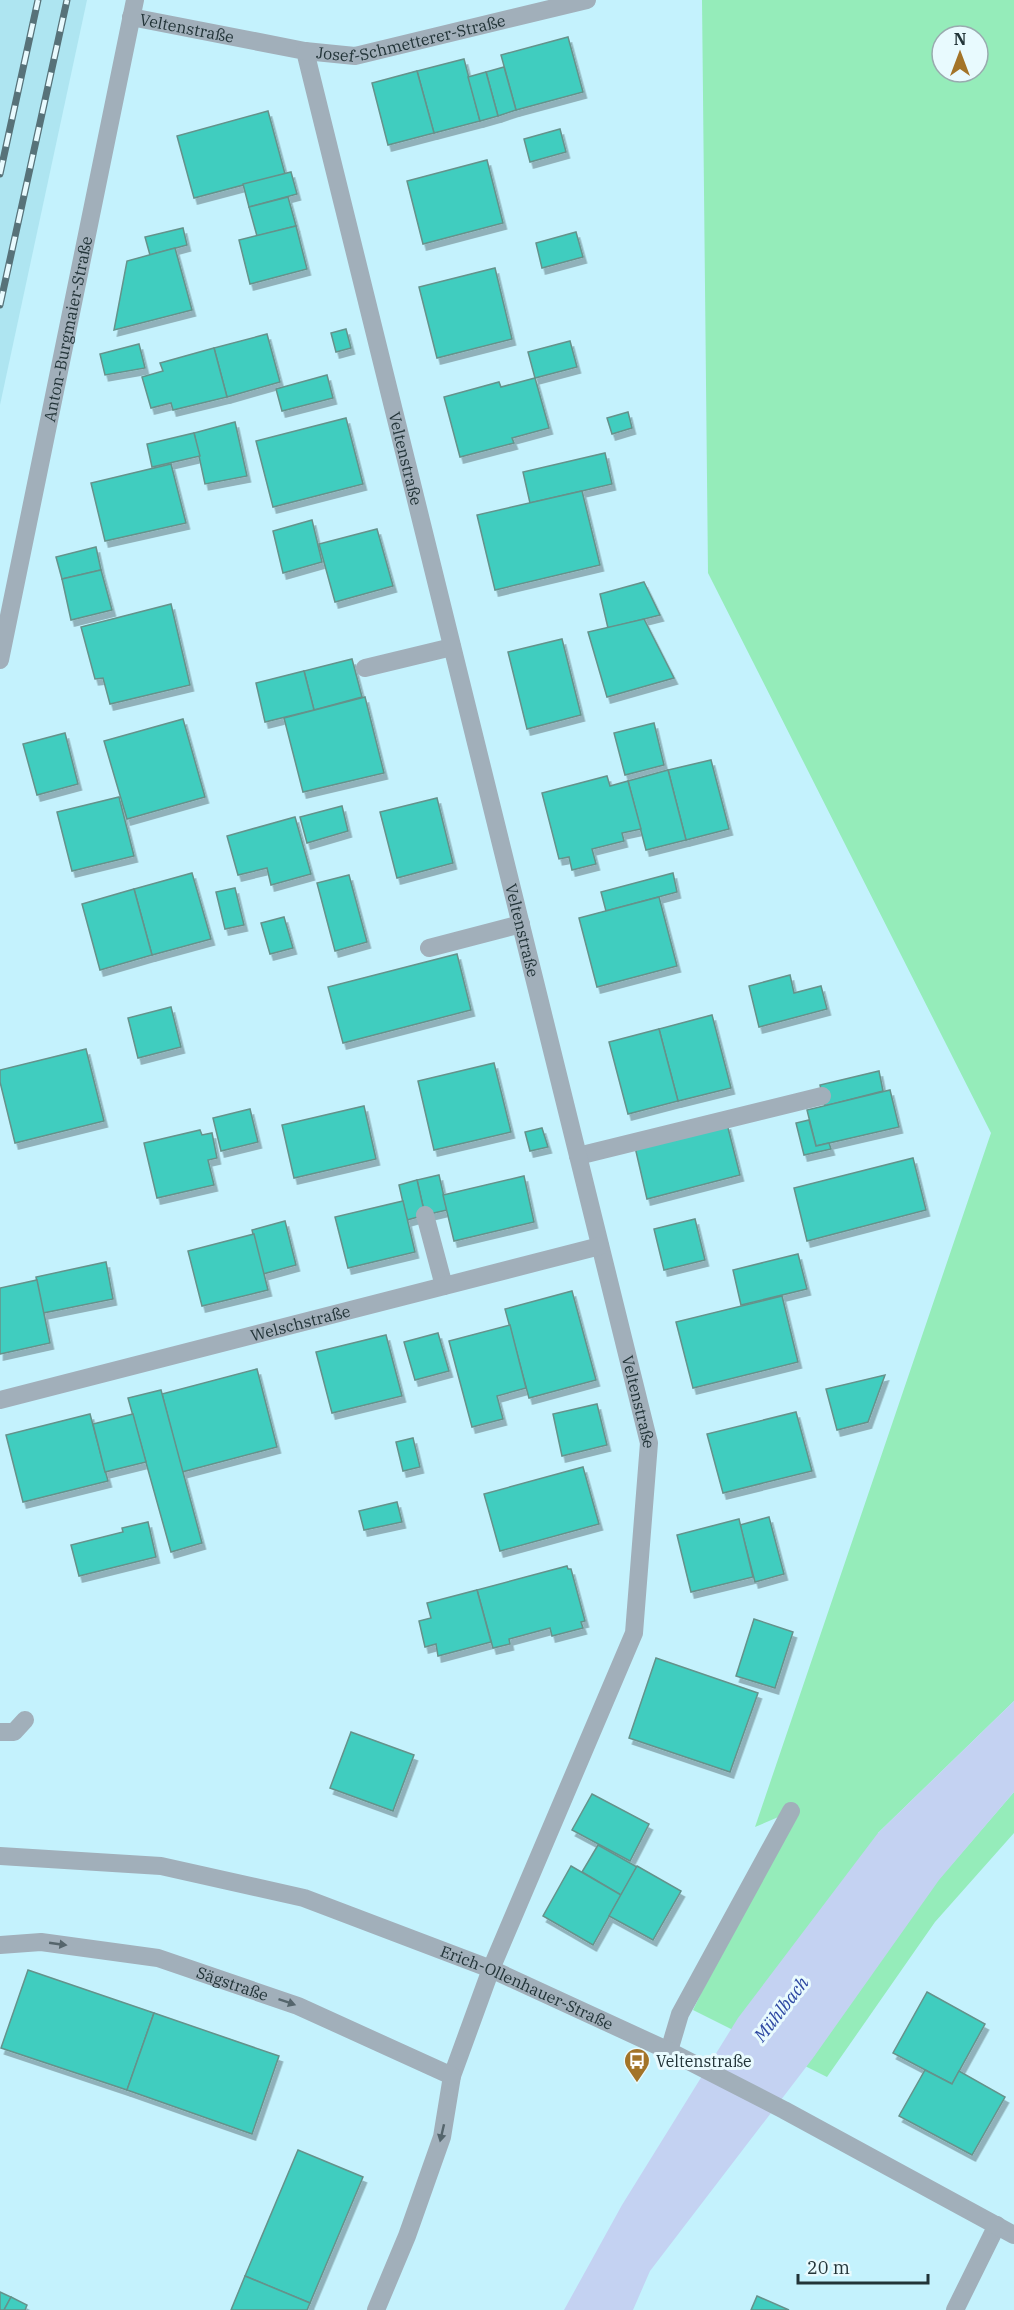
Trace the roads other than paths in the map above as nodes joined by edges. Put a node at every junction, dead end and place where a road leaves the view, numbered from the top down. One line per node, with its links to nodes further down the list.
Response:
1 (587, 0): 3 (street, Josef-Schmetterer-Straße)
2 (133, 8): 3 (street, Veltenstraße); 5 (street, Anton-Burgmaier-Straße)
3 (305, 51): 4 (street, Veltenstraße)
4 (453, 647): 6 (street); 7 (street, Veltenstraße)
5 (0, 660)
6 (365, 668)
7 (521, 924): 8 (street); 10 (street, Veltenstraße)
8 (429, 948)
9 (822, 1096): 10 (street)
10 (578, 1156): 12 (street, Veltenstraße)
11 (425, 1215): 13 (street)
12 (600, 1246): 13 (street, Welschstraße); 20 (street, Veltenstraße)
13 (444, 1286): 14 (street, Welschstraße)
14 (0, 1400)
15 (25, 1720): 16 (street)
16 (0, 1732)
17 (790, 1811): 21 (street)
18 (0, 1856): 20 (street, Erich-Ollenhauer-Straße)
19 (0, 1945): 22 (street, Sägstraße, one-way to 22)
20 (491, 1969): 21 (street, Erich-Ollenhauer-Straße); 22 (street)
21 (677, 2055): 23 (street, Erich-Ollenhauer-Straße)
22 (452, 2076): 25 (street, one-way to 25)
23 (997, 2225): 24 (street, Erich-Ollenhauer-Straße); 26 (street)
24 (1014, 2235)
25 (376, 2310)
26 (955, 2310)

